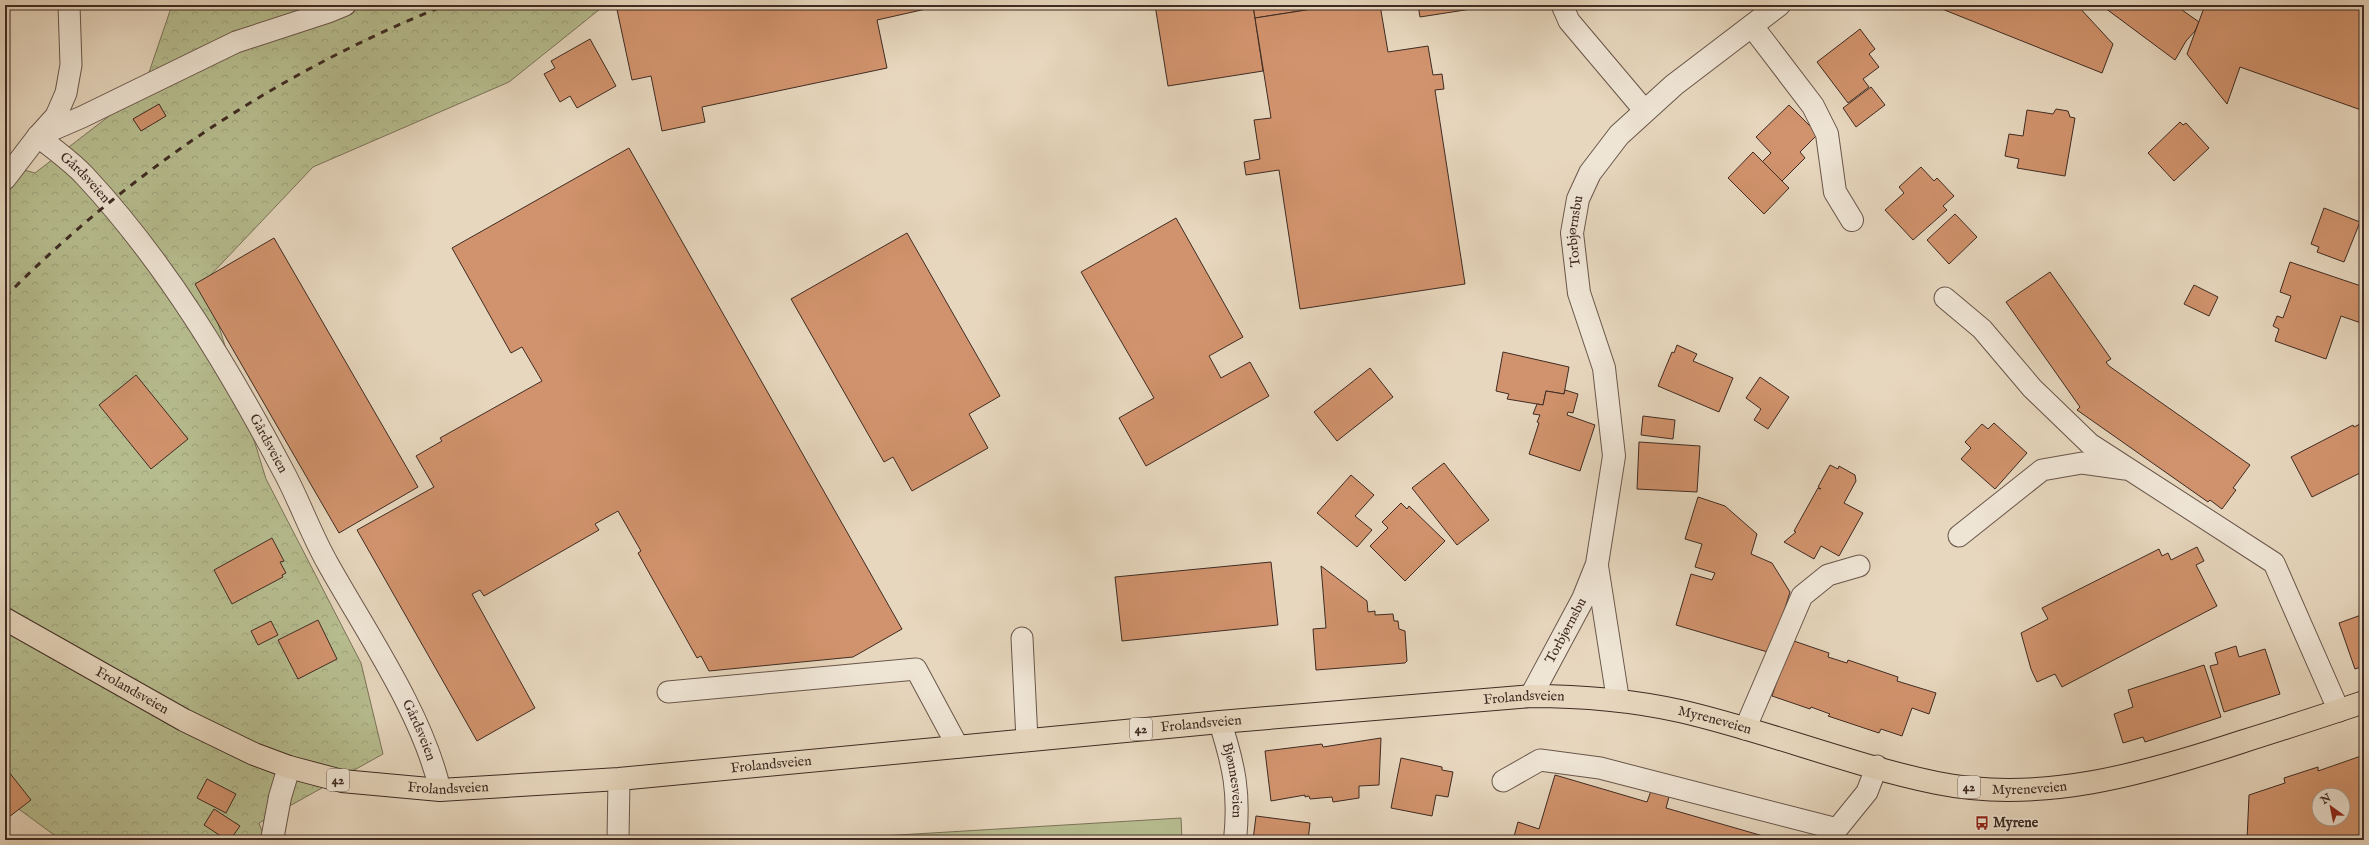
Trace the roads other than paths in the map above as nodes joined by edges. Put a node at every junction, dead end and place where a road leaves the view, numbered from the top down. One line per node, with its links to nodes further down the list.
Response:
1 (69, 5): 7 (lane)
2 (345, 5): 7 (lane)
3 (1562, 5): 6 (lane)
4 (1779, 5): 5 (street, Torbjørnsbu)
5 (1752, 26): 6 (street, Torbjørnsbu); 9 (street)
6 (1645, 111): 13 (street, Torbjørnsbu)
7 (38, 136): 8 (lane); 31 (lane, Gårdsveien)
8 (5, 179)
9 (1852, 220)
10 (1945, 298): 11 (lane)
11 (2129, 469): 12 (lane); 22 (lane)
12 (1959, 536)
13 (1596, 564): 18 (street, Torbjørnsbu); 20 (street, Torbjørnsbu)
14 (1859, 566): 24 (lane)
15 (5, 619): 28 (main road, Frolandsveien / 42)
16 (1022, 638): 25 (lane)
17 (668, 692): 26 (lane)
18 (1531, 696): 19 (main road, Frolandsveien / 42); 23 (main road, Frolandsveien / 42)
19 (1574, 696): 20 (main road, Myreneveien / 42)
20 (1618, 700): 24 (main road, Myreneveien / 42)
21 (2364, 702): 22 (main road, Myreneveien / 42)
22 (2338, 711): 27 (main road, Myreneveien / 42)
23 (1220, 722): 25 (main road, Frolandsveien / 42); 34 (street, Bjønnesveien)
24 (1745, 729): 27 (main road, Myreneveien / 42)
25 (1027, 740): 26 (main road, Frolandsveien / 42)
26 (958, 747): 29 (main road, Frolandsveien / 42)
27 (1877, 766): 30 (lane)
28 (289, 767): 31 (main road, Frolandsveien / 42); 32 (street)
29 (619, 780): 31 (main road, Frolandsveien / 42); 33 (lane)
30 (1503, 781)
31 (440, 790)
32 (272, 840)
33 (618, 840)
34 (1235, 840)

